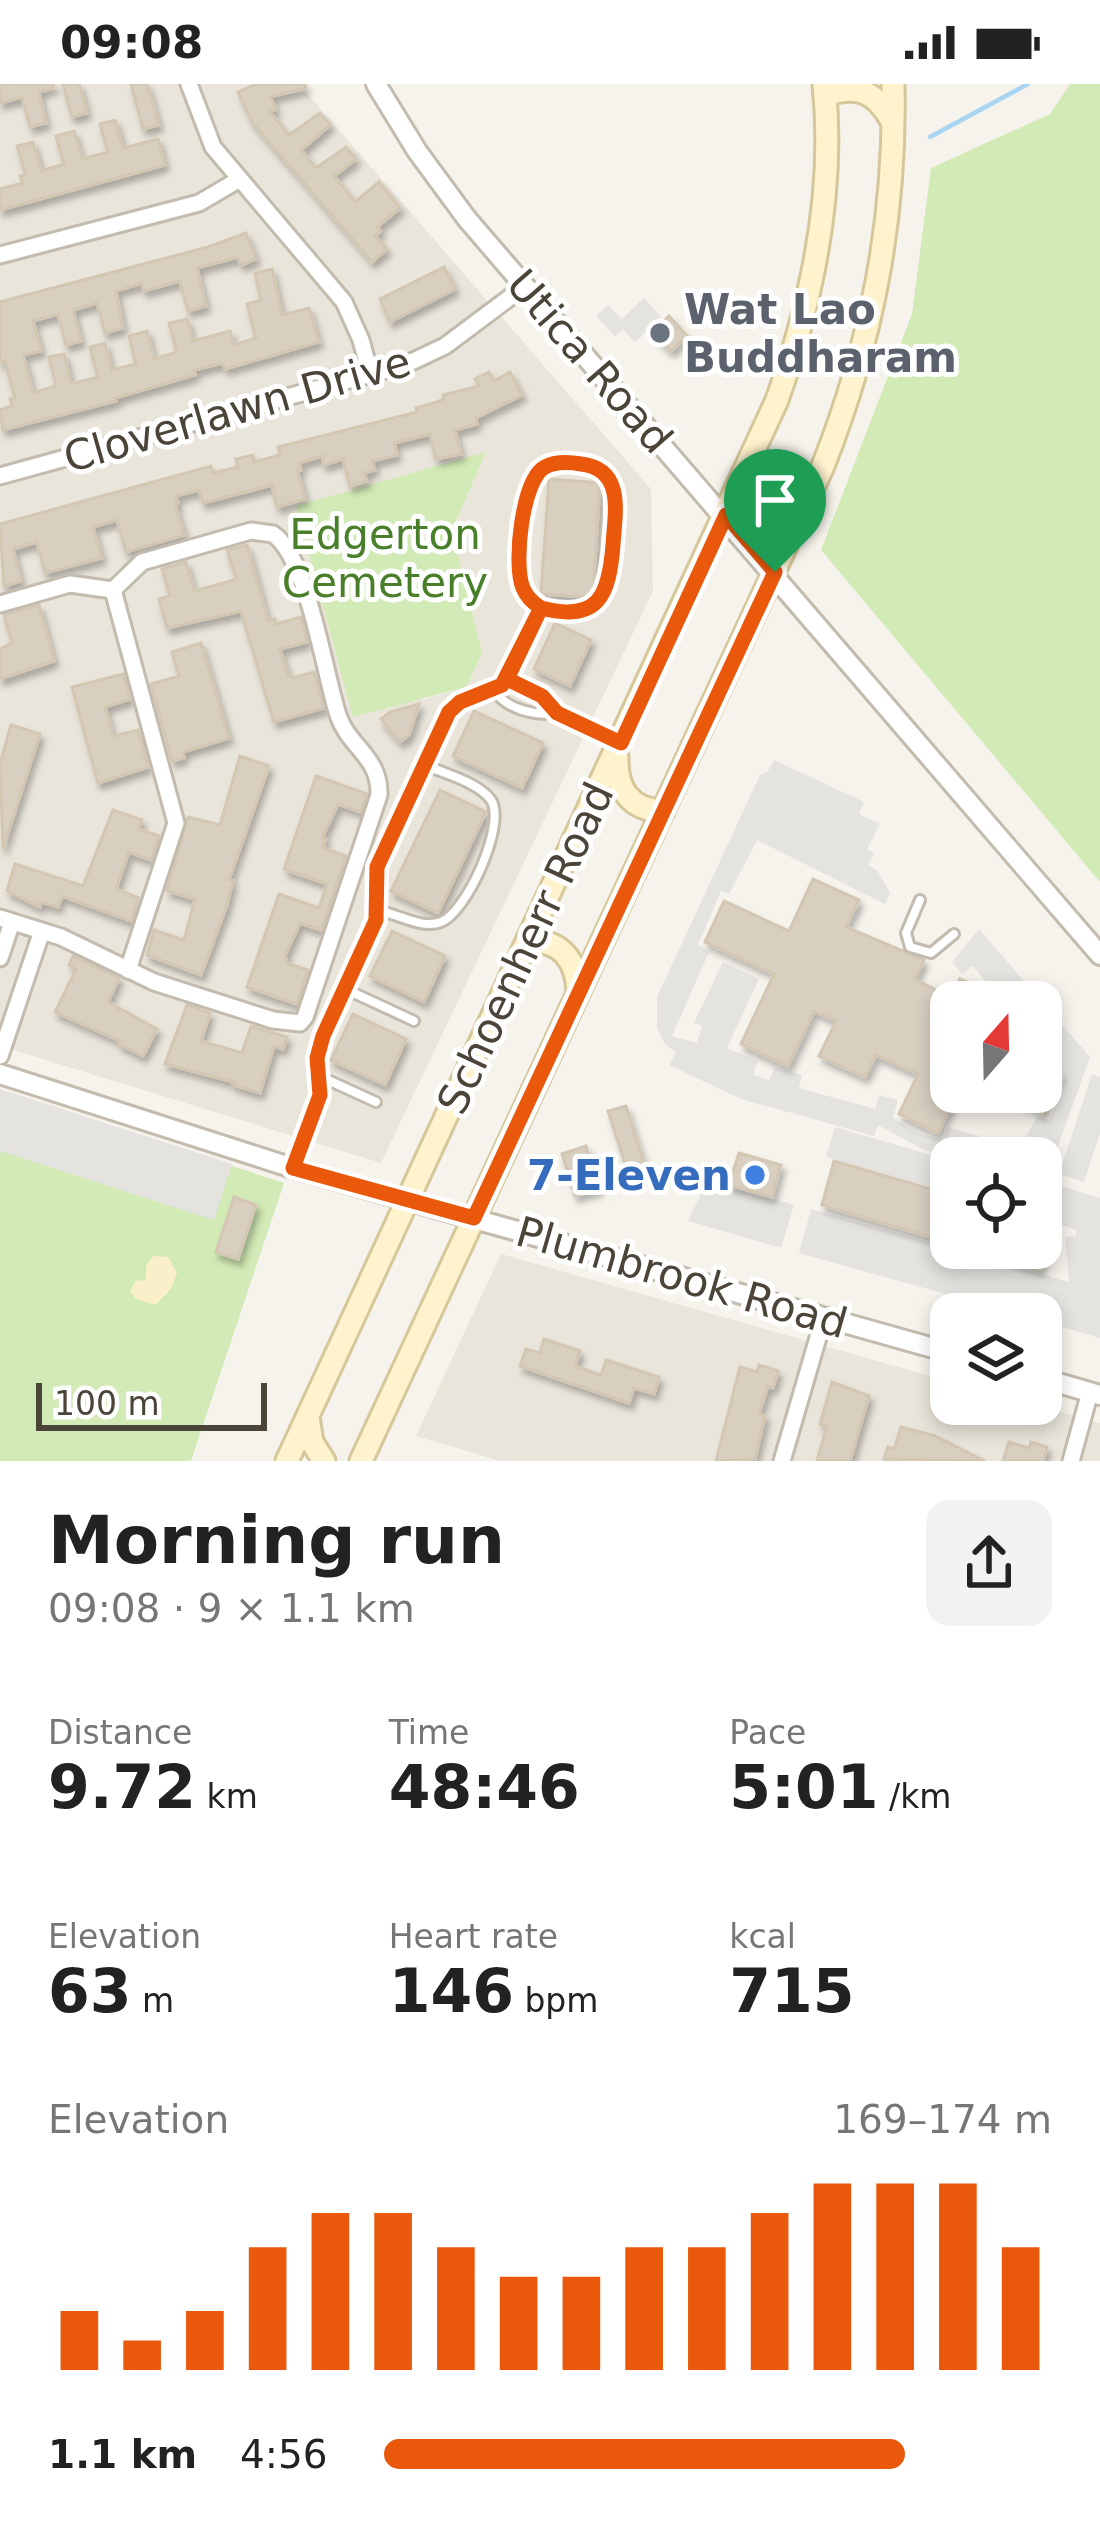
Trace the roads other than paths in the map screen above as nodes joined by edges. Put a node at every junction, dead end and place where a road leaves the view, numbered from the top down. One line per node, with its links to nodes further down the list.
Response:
1 (189, 84): 6 (street)
2 (376, 84): 8 (street, Utica Road)
3 (893, 84): 5 (main road, Schoenherr Road)
4 (825, 89): 5 (main road); 11 (main road, Schoenherr Road)
5 (894, 124): 12 (main road, Schoenherr Road)
6 (240, 179): 7 (street); 9 (street)
7 (0, 256)
8 (524, 286): 9 (street, Cloverlawn Drive); 11 (street, Utica Road)
9 (370, 373): 10 (street, Cloverlawn Drive)
10 (0, 476)
11 (726, 515): 12 (street, Utica Road); 19 (main road, Schoenherr Road)
12 (775, 572): 21 (main road, Schoenherr Road); 28 (street, Utica Road)
13 (112, 590): 14 (street); 30 (street); 30 (street)
14 (0, 604)
15 (541, 608): 15 (lane); 16 (lane)
16 (507, 679): 17 (lane); 18 (lane)
17 (494, 691): 18 (lane); 20 (lane)
18 (557, 713): 19 (lane)
19 (620, 747): 21 (main road); 27 (main road, Schoenherr Road)
20 (425, 765): 23 (lane); 23 (lane)
21 (663, 811): 32 (main road, Schoenherr Road)
22 (920, 900): 26 (lane)
23 (378, 911): 31 (lane)
24 (6, 920): 25 (street); 29 (street)
25 (42, 931): 30 (street); 34 (street)
26 (954, 934)
27 (529, 941): 32 (main road); 39 (main road, Schoenherr Road)
28 (1100, 955)
29 (0, 958)
30 (128, 970)
31 (343, 988): 33 (lane); 36 (lane)
32 (578, 994): 40 (main road, Schoenherr Road)
33 (414, 1021)
34 (0, 1056)
35 (0, 1074): 38 (street, Plumbrook Road)
36 (321, 1081): 37 (lane); 38 (lane)
37 (376, 1102)
38 (293, 1168): 39 (street, Plumbrook Road)
39 (408, 1200): 40 (street, Plumbrook Road); 45 (main road, Schoenherr Road)
40 (474, 1218): 41 (street, Plumbrook Road); 48 (main road, Schoenherr Road)
41 (824, 1317): 42 (street, Plumbrook Road); 49 (street)
42 (930, 1347)
43 (1062, 1384): 44 (street)
44 (1095, 1394): 50 (street)
45 (308, 1416): 46 (main road, Schoenherr Road); 47 (main road)
46 (287, 1461)
47 (324, 1461)
48 (361, 1461)
49 (782, 1461)
50 (1071, 1461)

